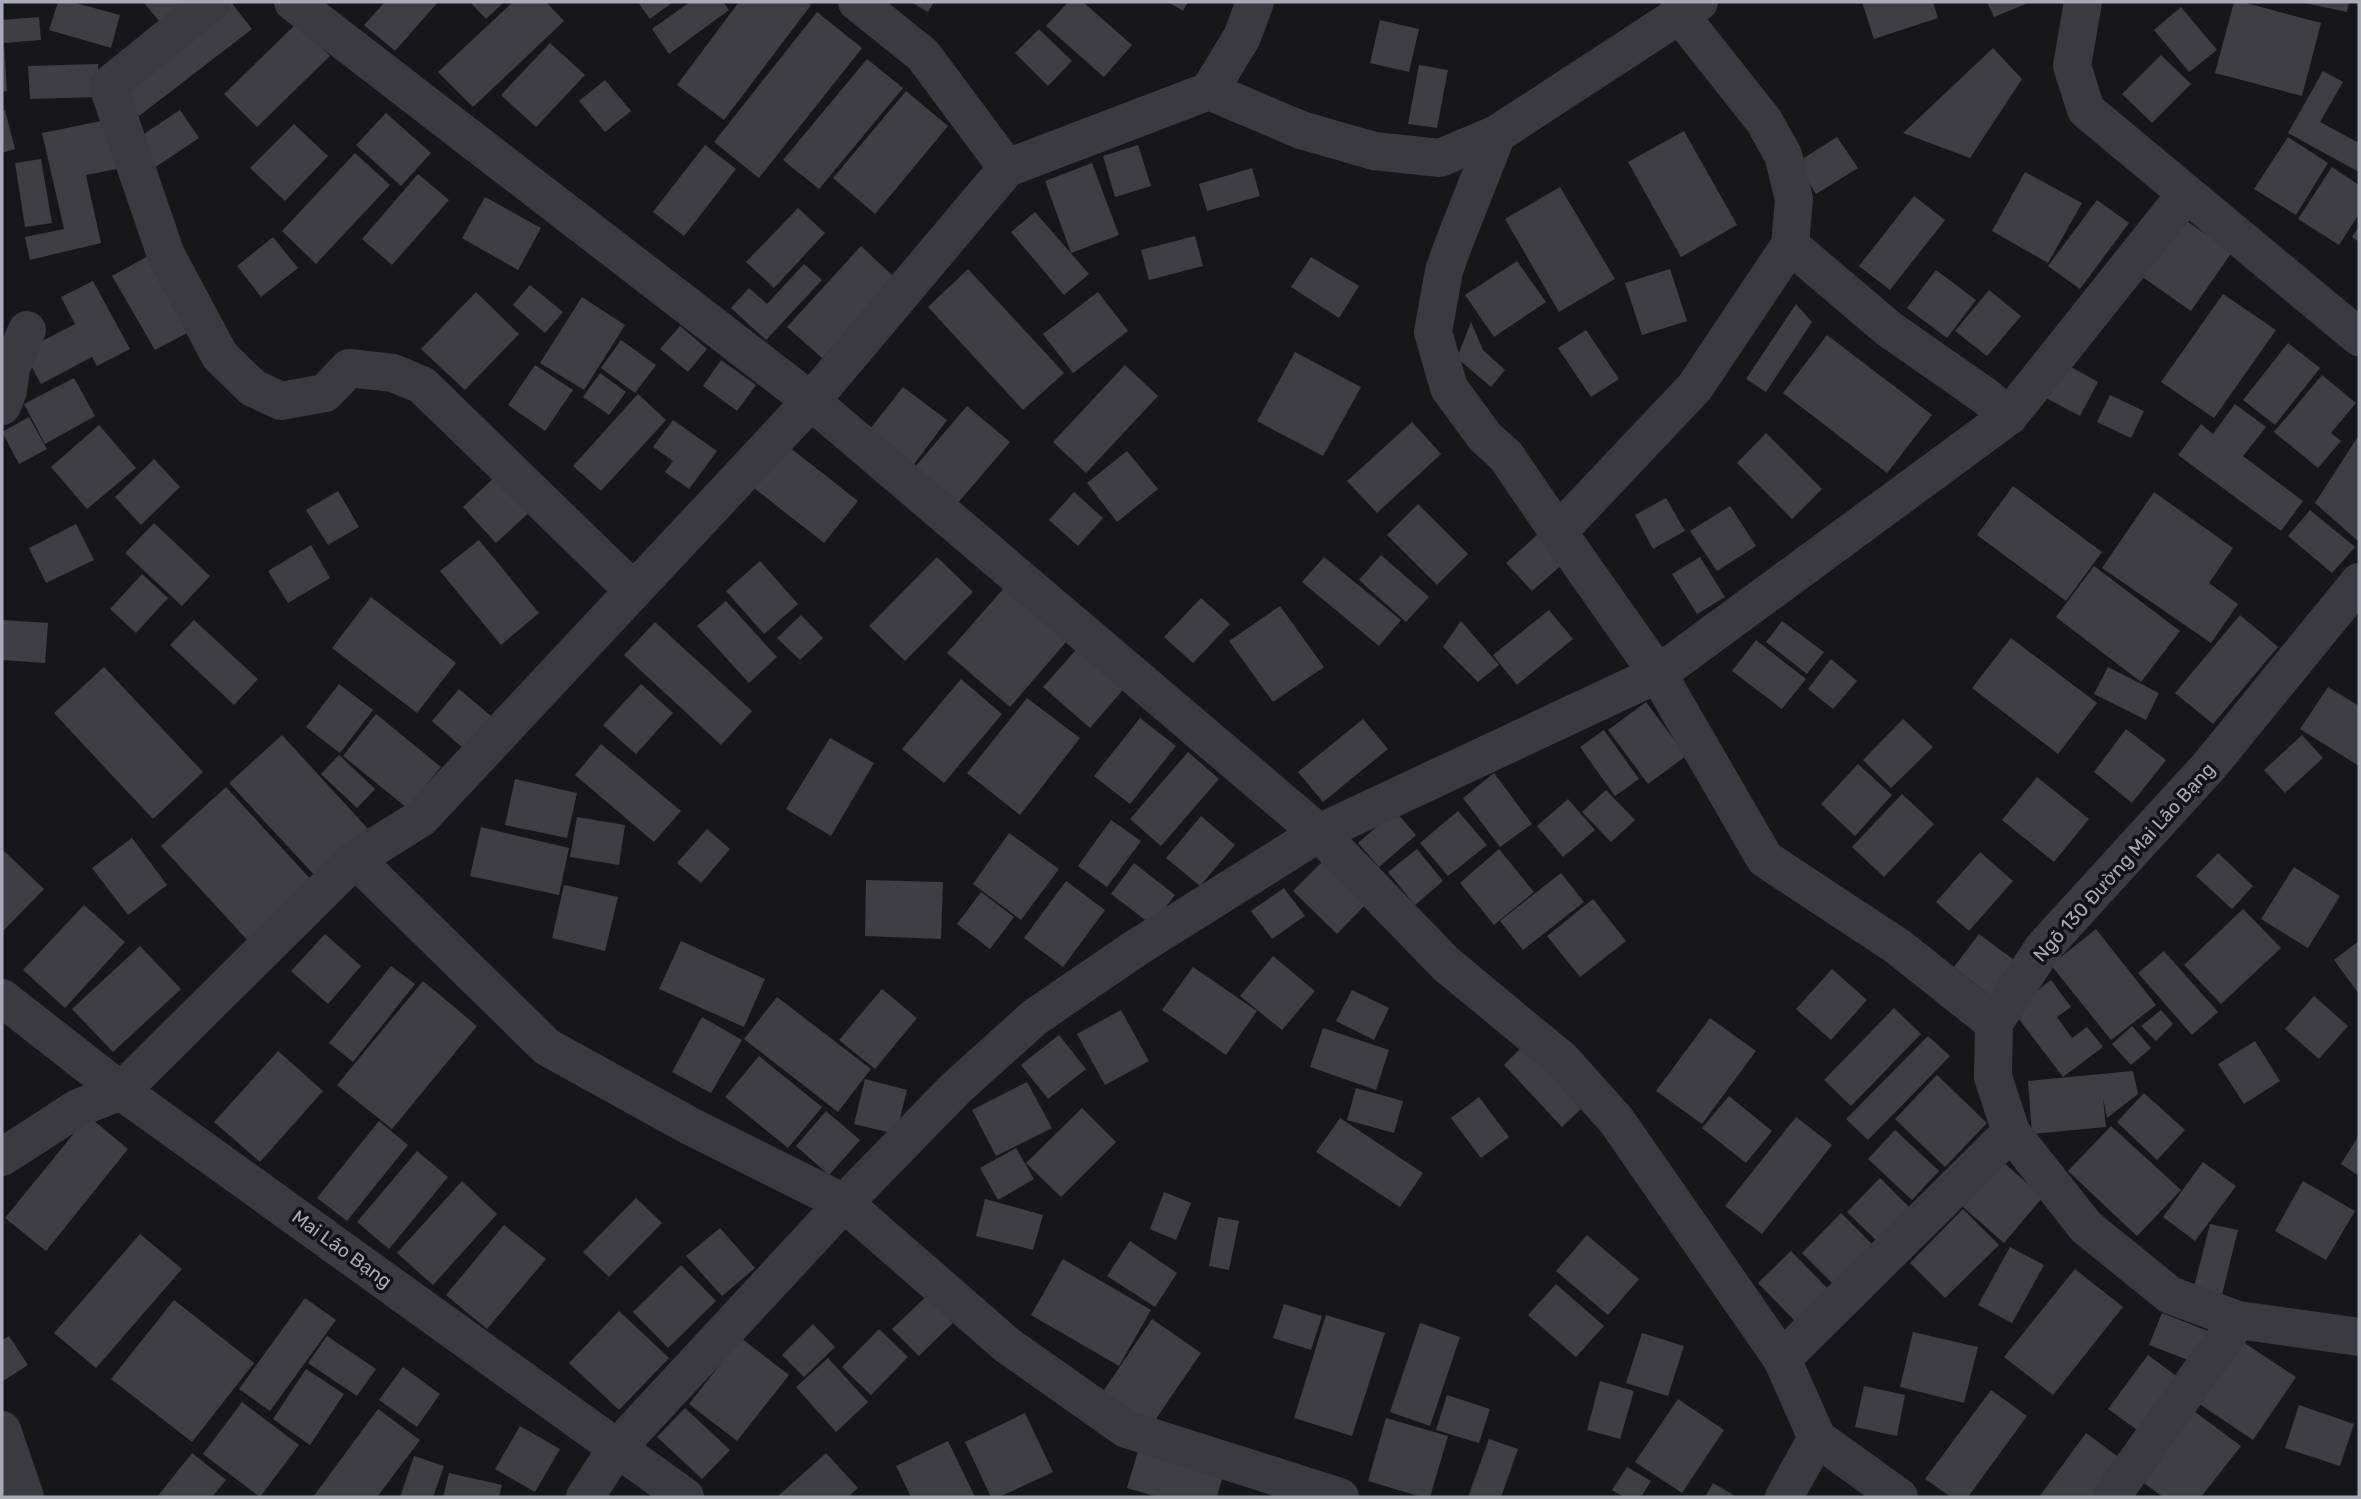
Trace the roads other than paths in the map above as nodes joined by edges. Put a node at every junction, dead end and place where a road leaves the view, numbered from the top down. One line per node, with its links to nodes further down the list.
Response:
1 (212, 2): 19 (street)
2 (293, 2): 14 (street)
3 (857, 2): 9 (street)
4 (1255, 2): 7 (street)
5 (2083, 2): 10 (street)
6 (1690, 8): 8 (street); 11 (street)
7 (1209, 91): 8 (street); 9 (street)
8 (1497, 134): 17 (street)
9 (1007, 169): 14 (street)
10 (2186, 194): 13 (street); 16 (street)
11 (1790, 245): 16 (street); 17 (street)
12 (27, 330): 15 (street)
13 (2359, 337)
14 (811, 401): 19 (street); 21 (street)
15 (2, 406)
16 (2009, 416): 20 (street)
17 (1558, 532): 20 (street)
18 (2359, 582): 24 (street, Ngõ 130 Đường Mai Lão Bạng)
19 (633, 590): 22 (street)
20 (1658, 674): 21 (street); 24 (street)
21 (1319, 833): 28 (street); 31 (street)
22 (355, 859): 25 (street); 28 (street)
23 (2, 998): 25 (street, Mai Lão Bạng)
24 (1994, 1023): 26 (street)
25 (121, 1091): 27 (street); 34 (street, Mai Lão Bạng)
26 (2011, 1132): 29 (street); 31 (street)
27 (2, 1157)
28 (844, 1203): 34 (street); 38 (street)
29 (2238, 1320): 30 (street); 41 (street)
30 (2359, 1337)
31 (1782, 1359): 33 (street)
32 (2, 1430): 35 (street)
33 (1818, 1438): 39 (street); 40 (street)
34 (617, 1448): 36 (street); 37 (street, Mai Lão Bạng)
35 (25, 1497)
36 (585, 1497)
37 (685, 1497)
38 (1340, 1497)
39 (1784, 1497)
40 (1899, 1497)
41 (2110, 1497)

